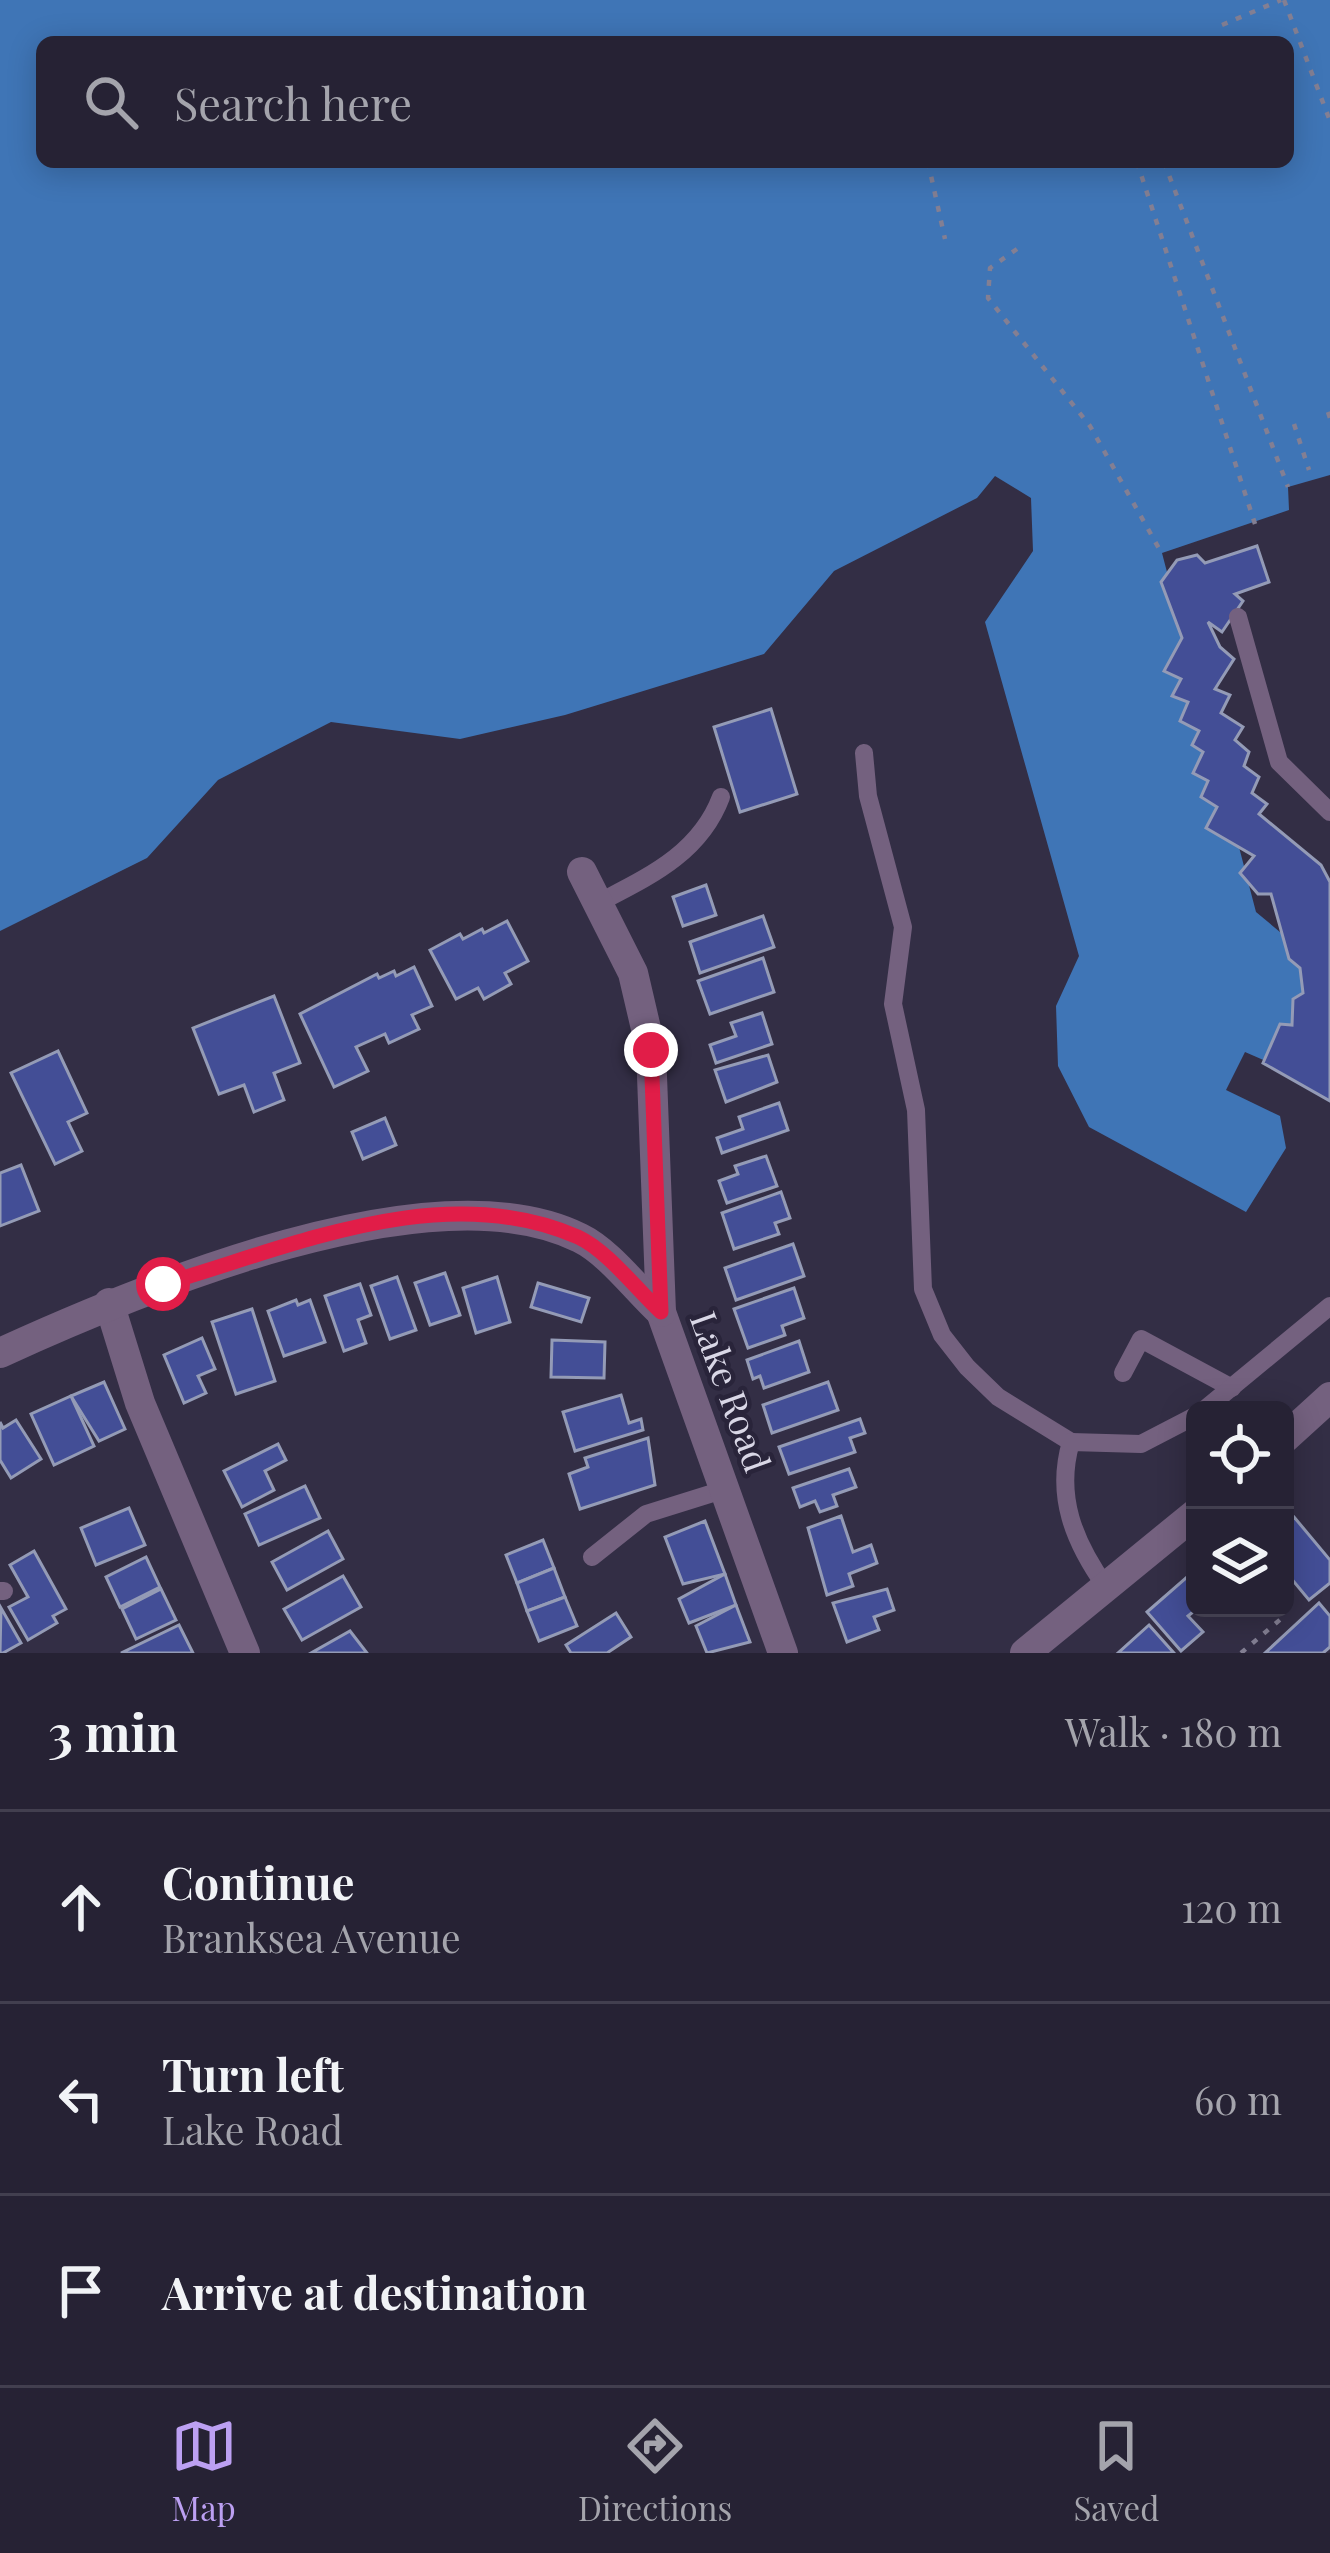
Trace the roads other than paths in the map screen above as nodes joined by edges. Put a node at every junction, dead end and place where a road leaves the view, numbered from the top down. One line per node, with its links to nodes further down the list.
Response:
1 (1238, 617): 4 (lane)
2 (864, 753): 17 (lane)
3 (722, 797): 6 (lane)
4 (1330, 812)
5 (582, 872): 6 (street, Lake Road)
6 (600, 902): 9 (street, Lake Road)
7 (109, 1303): 9 (street); 10 (street); 23 (street)
8 (1330, 1306): 12 (lane)
9 (661, 1312): 18 (street, Lake Road)
10 (0, 1352)
11 (1123, 1373): 12 (lane)
12 (1232, 1388): 14 (lane)
13 (1330, 1397): 16 (street)
14 (1215, 1401)
15 (1186, 1421): 17 (lane)
16 (1294, 1430)
17 (1071, 1442): 21 (lane)
18 (726, 1489): 20 (lane); 24 (street, Lake Road)
19 (1186, 1521): 21 (street)
20 (592, 1557)
21 (1106, 1587): 22 (street)
22 (1028, 1652)
23 (245, 1653)
24 (783, 1653)

